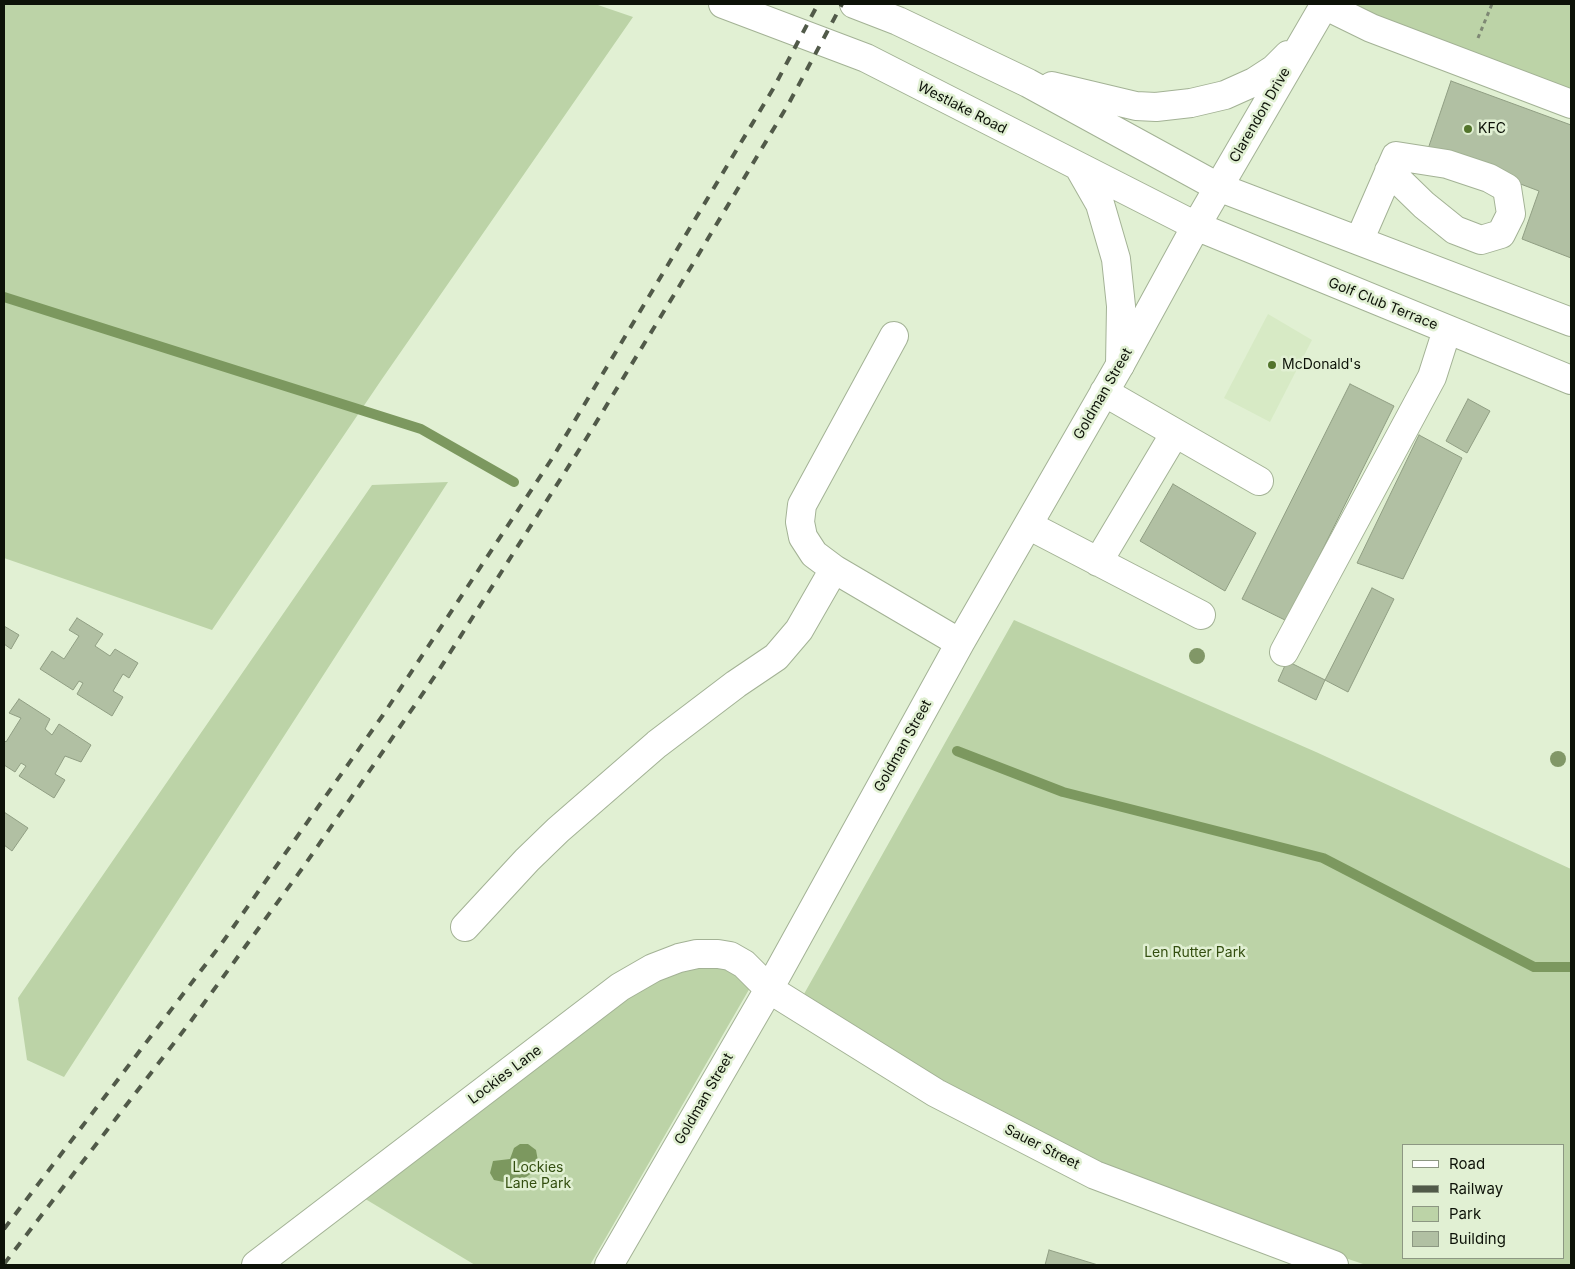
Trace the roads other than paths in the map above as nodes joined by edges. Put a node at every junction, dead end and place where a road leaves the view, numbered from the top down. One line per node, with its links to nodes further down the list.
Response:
1 (723, 4): 7 (street, Westlake Road)
2 (854, 4): 5 (street)
3 (1325, 4): 4 (street, Clarendon Drive); 6 (street)
4 (1302, 42): 5 (street); 9 (street, Clarendon Drive)
5 (1028, 83): 9 (street)
6 (1571, 104)
7 (1080, 169): 10 (street, Westlake Road); 15 (street)
8 (1389, 171): 11 (street)
9 (1218, 187): 10 (street, Clarendon Drive); 11 (street)
10 (1196, 226): 13 (street, Golf Club Terrace); 15 (street, Goldman Street)
11 (1359, 241): 12 (street)
12 (1571, 322)
13 (1447, 330): 16 (street, Golf Club Terrace); 25 (street)
14 (894, 336): 22 (street)
15 (1120, 365): 17 (street, Goldman Street)
16 (1571, 380)
17 (1104, 392): 18 (street); 20 (street, Goldman Street)
18 (1175, 433): 19 (street); 21 (street)
19 (1259, 481)
20 (1028, 525): 21 (street); 24 (street, Goldman Street)
21 (1098, 562): 23 (street)
22 (834, 568): 24 (street); 26 (street)
23 (1201, 615)
24 (960, 643): 27 (street, Goldman Street)
25 (1284, 652)
26 (464, 927)
27 (769, 989): 28 (street, Sauer Street); 29 (street, Lockies Lane); 30 (street, Goldman Street)
28 (1323, 1263)
29 (256, 1265)
30 (609, 1265)

